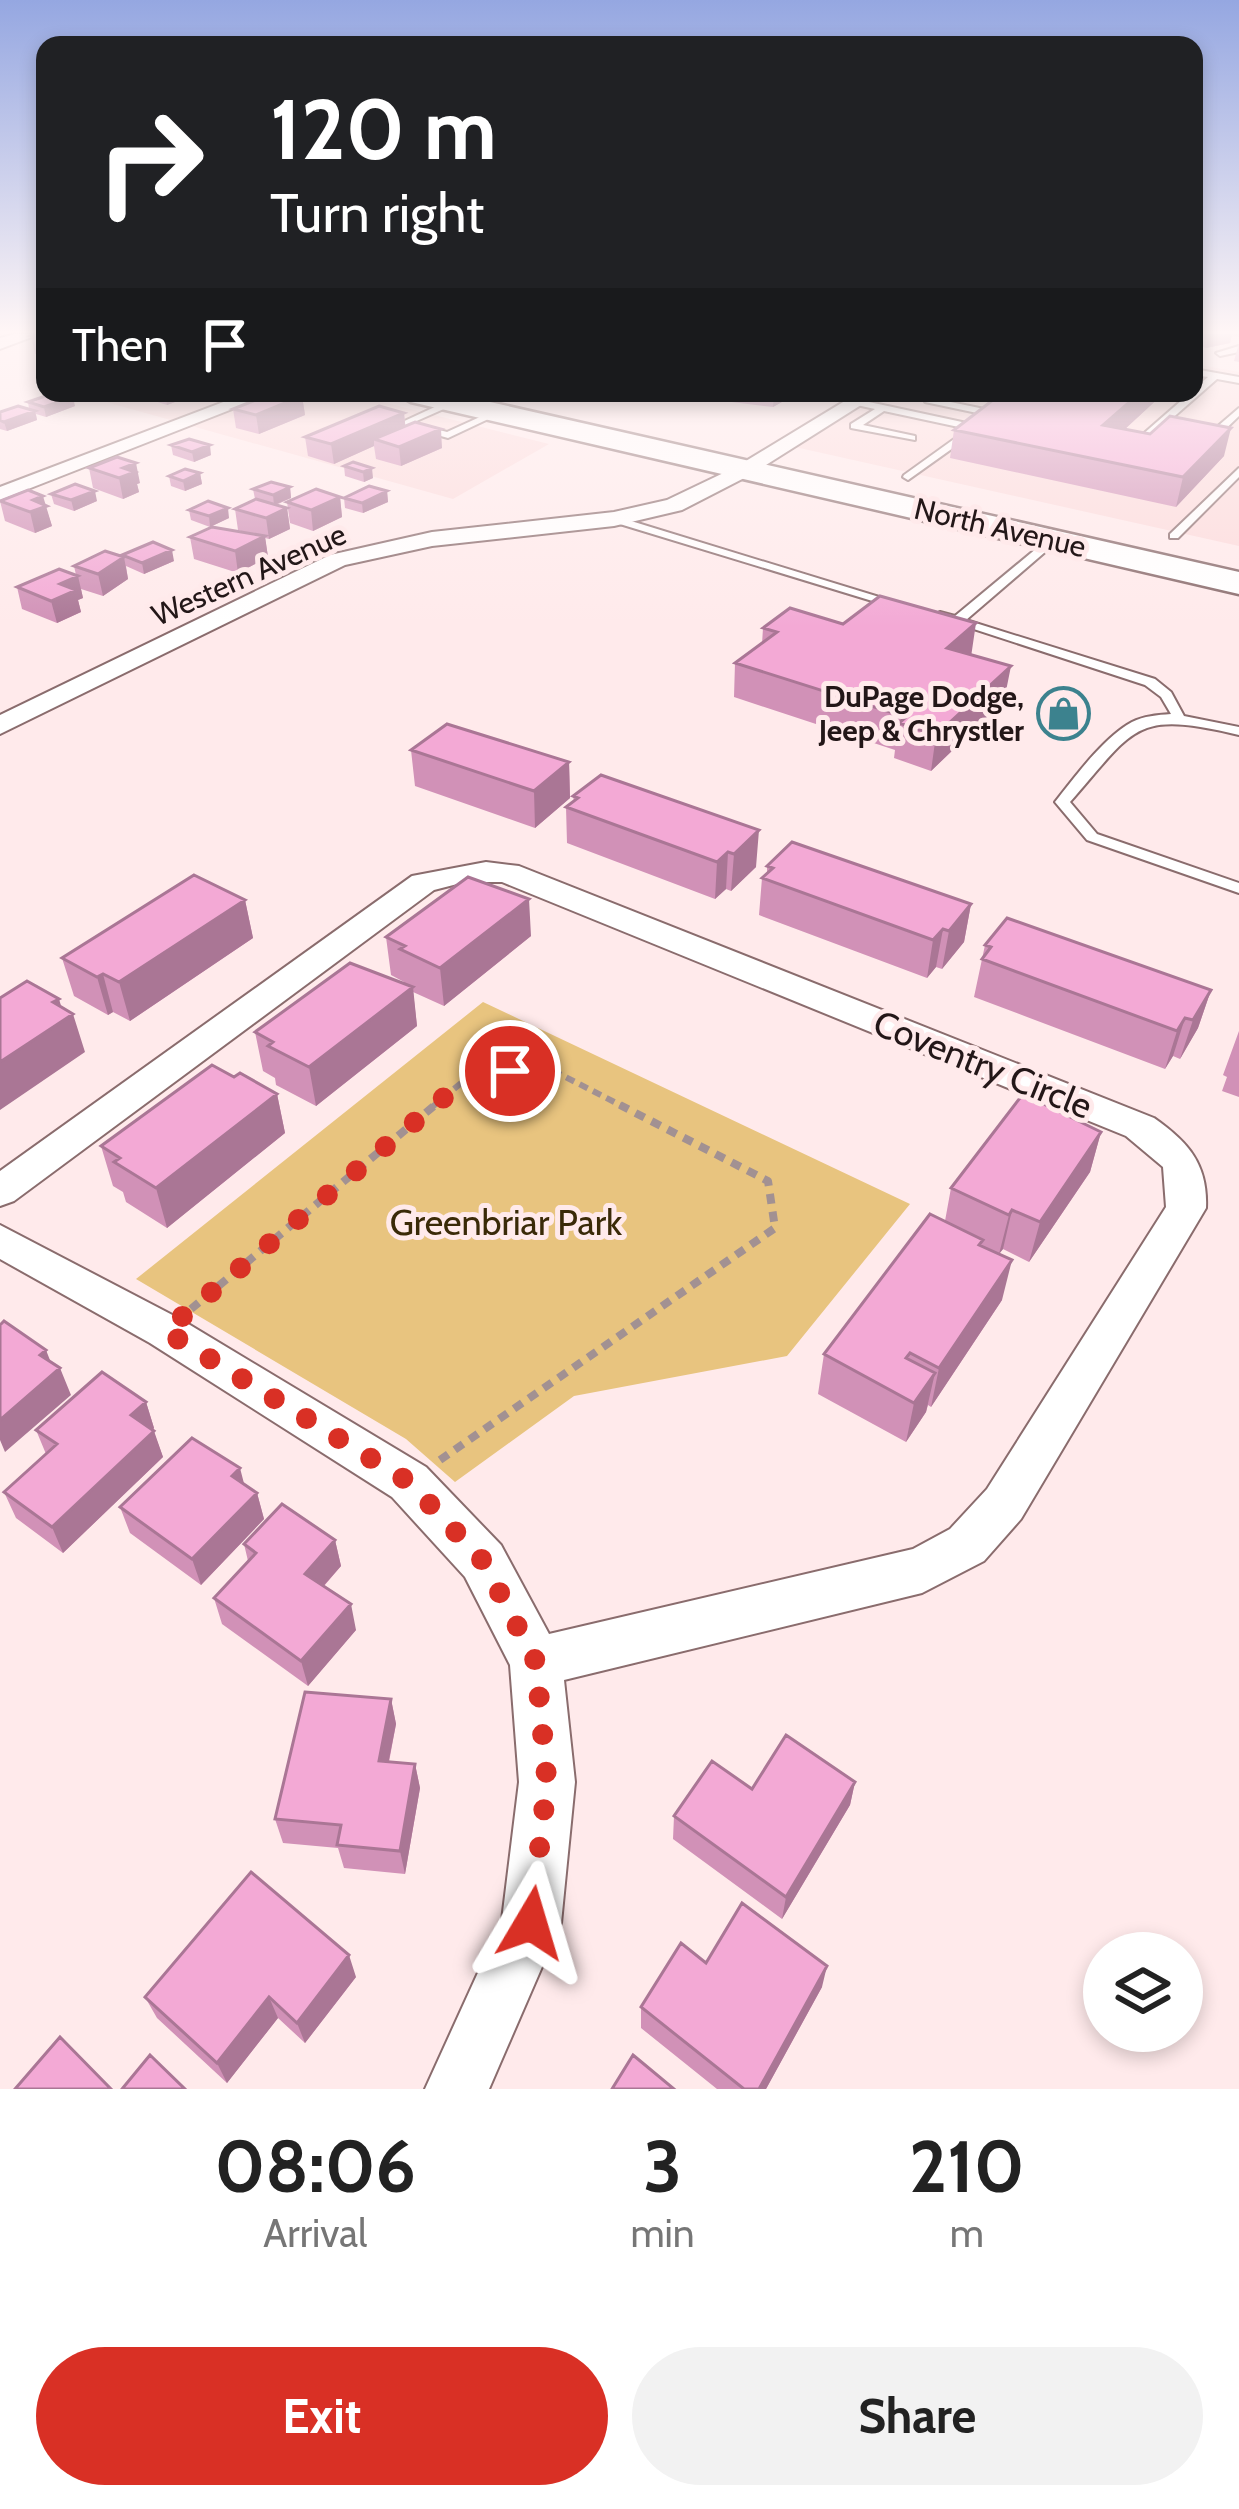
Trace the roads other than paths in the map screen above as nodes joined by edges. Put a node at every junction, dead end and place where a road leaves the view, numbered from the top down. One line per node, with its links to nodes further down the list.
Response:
1 (163, 431): 17 (street)
2 (575, 431): 13 (main road, North Avenue)
3 (709, 431): 11 (main road, North Avenue)
4 (813, 431): 11 (street, Western Avenue)
5 (878, 431): 9 (lane)
6 (971, 431): 15 (lane)
7 (1151, 431): 10 (lane)
8 (1217, 431): 12 (lane)
9 (911, 439)
10 (1182, 445)
11 (782, 448): 13 (street, Western Avenue); 15 (main road, North Avenue)
12 (1200, 448)
13 (743, 471): 18 (street, Western Avenue); 20 (main road, North Avenue)
14 (1239, 471): 16 (lane)
15 (908, 476): 19 (main road, North Avenue)
16 (1233, 484): 19 (lane)
17 (0, 494)
18 (614, 519): 23 (lane); 25 (street, Western Avenue)
19 (1174, 536): 21 (main road, North Avenue)
20 (1054, 540): 22 (main road, North Avenue); 23 (lane)
21 (1239, 551)
22 (1239, 583)
23 (957, 621): 24 (lane)
24 (1178, 715): 26 (lane); 27 (lane)
25 (0, 726)
26 (1239, 731)
27 (1239, 888)
28 (0, 1191): 30 (street, Coventry Circle)
29 (0, 1240): 30 (street)
30 (536, 1662): 31 (street)
31 (457, 2089)

